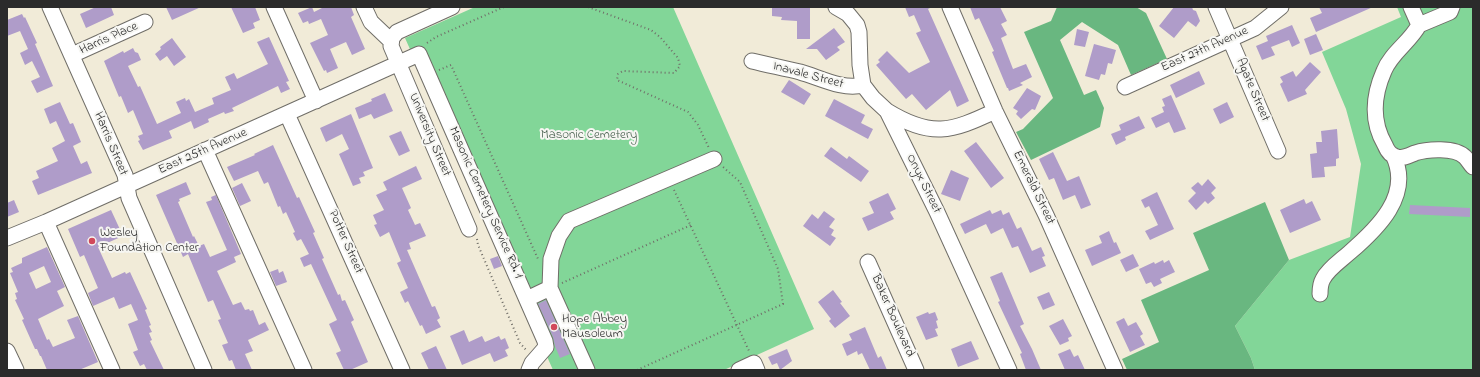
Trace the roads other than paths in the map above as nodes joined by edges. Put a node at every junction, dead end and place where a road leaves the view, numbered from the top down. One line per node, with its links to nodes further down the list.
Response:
1 (50, 7): 15 (street, Harris Street)
2 (274, 7): 20 (street)
3 (364, 7): 14 (street)
4 (452, 7): 14 (street)
5 (836, 7): 18 (street)
6 (950, 7): 22 (street, Emerald Street)
7 (1216, 7): 13 (street, Agate Street)
8 (1281, 7): 13 (street, East 27th Avenue)
9 (1411, 7): 12 (street)
10 (1452, 7): 12 (street)
11 (145, 22): 15 (street, Harris Place)
12 (1419, 25): 26 (street)
13 (1230, 39): 19 (street, East 27th Avenue); 25 (street, Agate Street)
14 (391, 41): 17 (street, University Street)
15 (72, 55): 29 (street, Harris Street)
16 (752, 61): 18 (street, Inavale Street)
17 (398, 64): 20 (street, East 25th Avenue); 31 (street, University Street); 36 (street, Masonic Cemetery Service Rd. 1)
18 (863, 86): 21 (street, Onyx Street)
19 (1125, 87)
20 (316, 101): 23 (street, East 25th Avenue)
21 (887, 111): 22 (street); 48 (street, Onyx Street)
22 (995, 111): 49 (street, Emerald Street)
23 (287, 114): 24 (street, East 25th Avenue); 44 (street, Potter Street)
24 (205, 150): 29 (street, East 25th Avenue); 43 (street)
25 (1278, 151)
26 (1393, 155): 28 (street); 35 (street)
27 (714, 159): 34 (street)
28 (1473, 167)
29 (126, 186): 30 (street, East 25th Avenue); 42 (street, Harris Street)
30 (46, 222): 32 (street, East 25th Avenue); 41 (street)
31 (473, 233)
32 (7, 238)
33 (868, 262): 47 (street, Baker Boulevard)
34 (550, 288): 36 (street); 45 (street)
35 (1320, 294)
36 (527, 298): 38 (street, Masonic Cemetery Service Rd. 1)
37 (7, 351): 40 (street)
38 (533, 364)
39 (756, 367): 46 (street)
40 (16, 370)
41 (112, 370)
42 (204, 370)
43 (304, 370)
44 (402, 370)
45 (587, 370)
46 (739, 370)
47 (916, 370)
48 (1009, 370)
49 (1115, 370)

